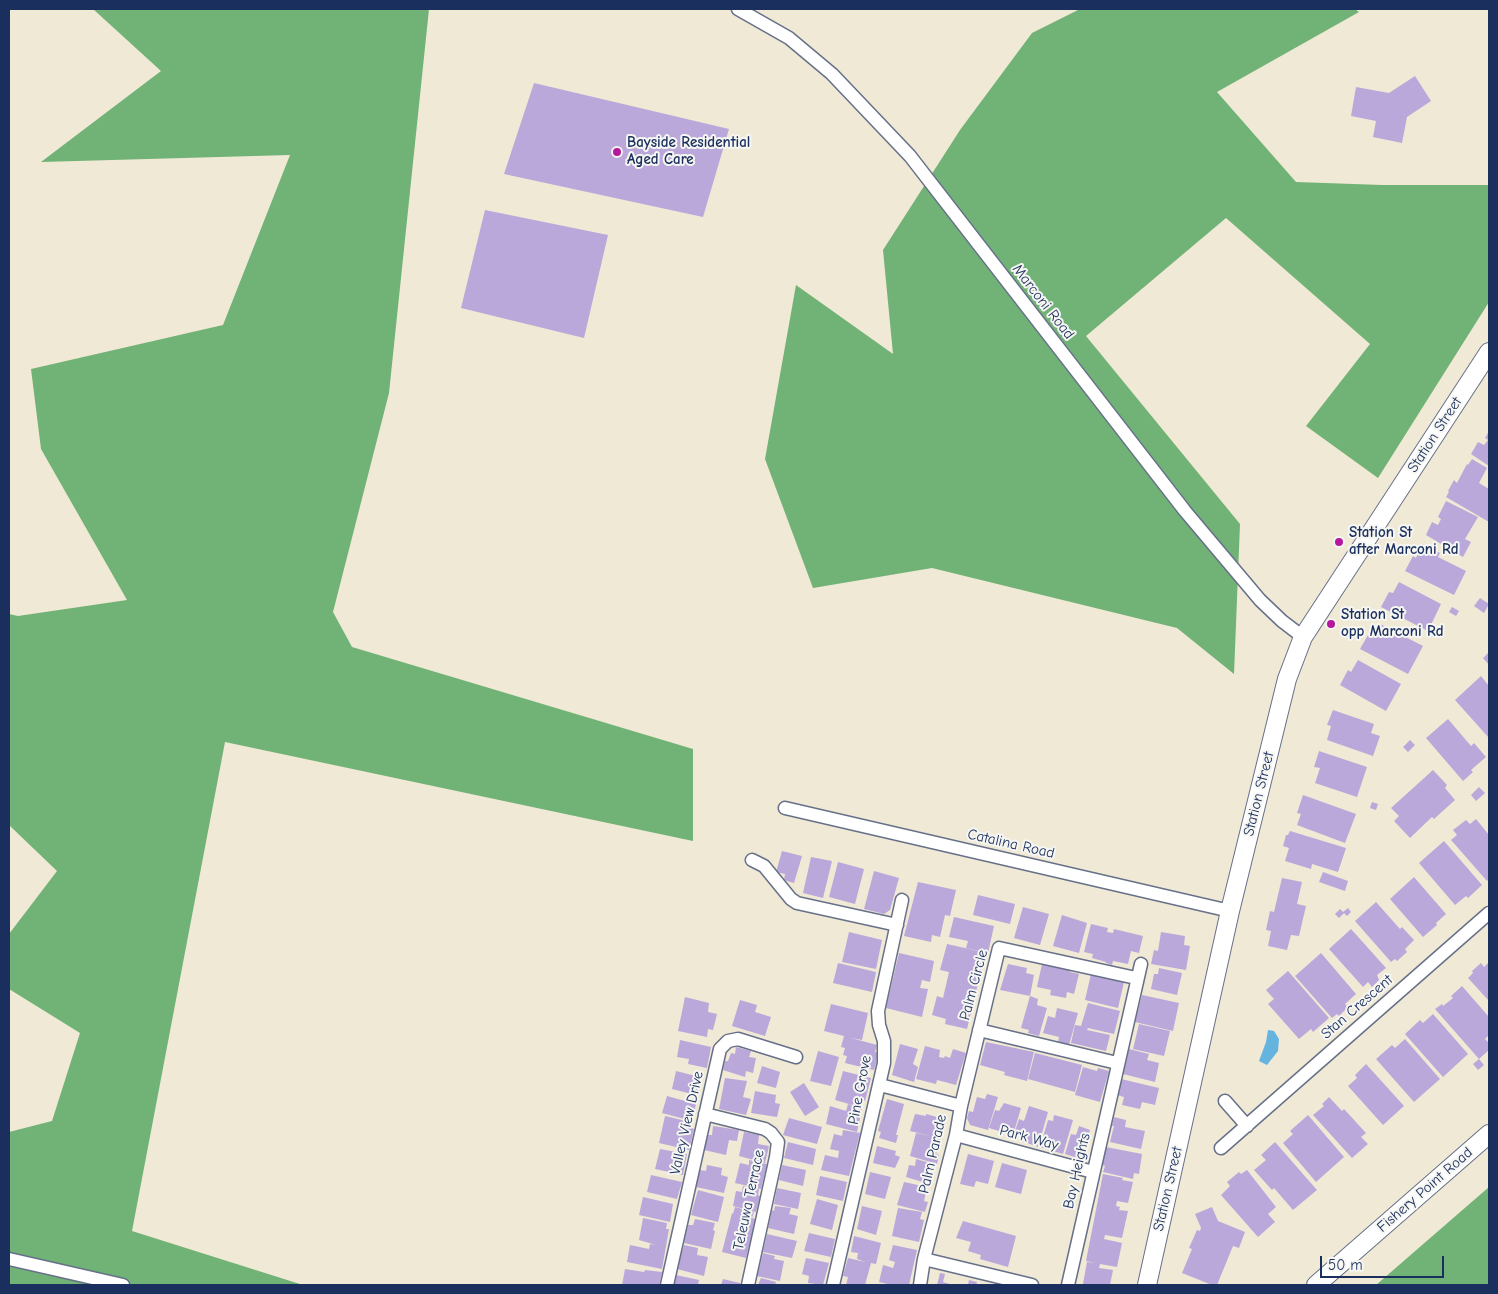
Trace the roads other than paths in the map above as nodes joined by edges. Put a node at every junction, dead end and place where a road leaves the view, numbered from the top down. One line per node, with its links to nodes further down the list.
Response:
1 (740, 9): 3 (street, Marconi Road)
2 (1489, 352): 3 (street, Station Street)
3 (1303, 637): 7 (street, Station Street)
4 (785, 808): 7 (street, Catalina Road)
5 (752, 860): 9 (street)
6 (902, 900): 9 (street, Pine Grove)
7 (1230, 911): 33 (street, Station Street)
8 (1489, 913): 19 (street, Stan Crescent)
9 (897, 926): 15 (street, Pine Grove)
10 (1141, 964): 11 (street)
11 (1136, 978): 12 (street, Palm Circle); 14 (street)
12 (979, 1030): 14 (street, Palm Circle); 17 (street, Palm Parade)
13 (796, 1056): 18 (street, Valley View Drive)
14 (1117, 1063): 23 (street, Bay Heights)
15 (880, 1085): 17 (street); 29 (street, Pine Grove)
16 (1225, 1101): 19 (street)
17 (961, 1106): 21 (street, Palm Parade)
18 (705, 1114): 27 (street, Valley View Drive); 28 (street, Teleuwa Terrace)
19 (1247, 1126): 22 (street, Stan Crescent)
20 (1489, 1134): 34 (street, Fishery Point Road)
21 (956, 1135): 23 (street, Park Way); 25 (street, Palm Parade)
22 (1221, 1148)
23 (1093, 1172): 32 (street, Bay Heights)
24 (9, 1259): 26 (street)
25 (924, 1259): 30 (street, Palm Parade); 31 (street)
26 (123, 1285)
27 (667, 1285)
28 (748, 1285)
29 (832, 1285)
30 (920, 1285)
31 (1032, 1285)
32 (1068, 1285)
33 (1146, 1285)
34 (1316, 1285)

